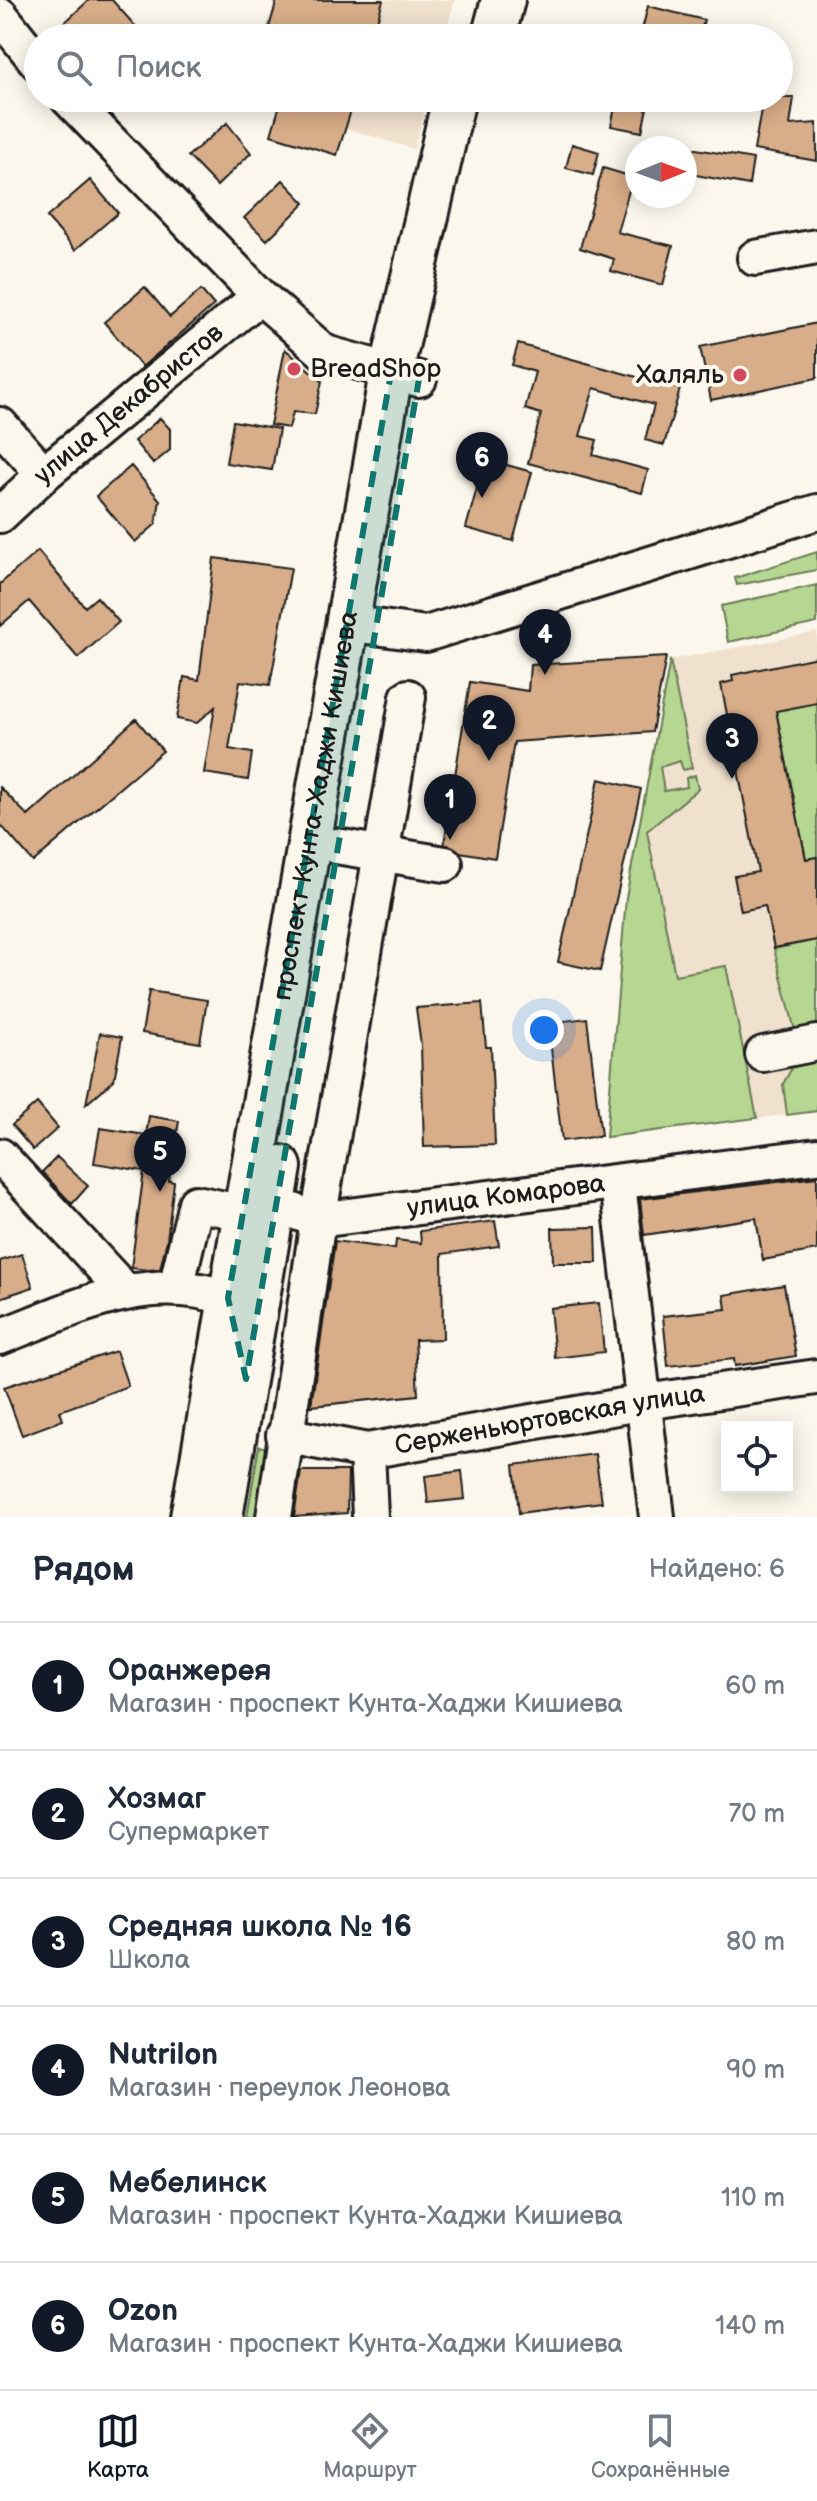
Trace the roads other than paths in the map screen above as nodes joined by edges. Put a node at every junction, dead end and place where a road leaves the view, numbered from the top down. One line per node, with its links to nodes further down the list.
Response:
1 (17, 0): 4 (street)
2 (478, 0): 5 (main road)
3 (503, 0): 6 (main road)
4 (0, 15): 7 (street)
5 (472, 24)
6 (497, 24)
7 (24, 45)
8 (82, 112): 13 (street)
9 (452, 112): 14 (main road, проспект Кунта-Хаджи Кишиева)
10 (475, 112): 14 (main road, проспект Кунта-Хаджи Кишиева)
11 (817, 247): 12 (street)
12 (755, 258)
13 (260, 296): 14 (street); 16 (street, улица Декабристов)
14 (405, 376): 19 (main road, проспект Кунта-Хаджи Кишиева)
15 (0, 425): 16 (street)
16 (44, 474): 18 (street, улица Декабристов)
17 (817, 512): 19 (street)
18 (0, 515)
19 (359, 625): 21 (main road, проспект Кунта-Хаджи Кишиева); 29 (main road, проспект Кунта-Хаджи Кишиева)
20 (408, 697): 22 (street)
21 (336, 846): 22 (street); 29 (main road, проспект Кунта-Хаджи Кишиева)
22 (381, 853): 23 (street); 30 (street)
23 (445, 864)
24 (817, 1043): 25 (street)
25 (763, 1054)
26 (0, 1156): 32 (street)
27 (817, 1156): 28 (street, улица Комарова)
28 (618, 1184): 30 (street, улица Комарова); 37 (street)
29 (258, 1208): 30 (street, улица Комарова); 31 (street, улица Комарова); 33 (main road, проспект Кунта-Хаджи Кишиева); 36 (main road, проспект Кунта-Хаджи Кишиева)
30 (318, 1220): 38 (street)
31 (176, 1288): 32 (street); 33 (street)
32 (124, 1290): 34 (street)
33 (228, 1298): 36 (street); 40 (main road, проспект Кунта-Хаджи Кишиева)
34 (0, 1337)
35 (817, 1377): 37 (street, Серженьюртовская улица)
36 (246, 1379): 41 (main road, проспект Кунта-Хаджи Кишиева)
37 (645, 1402): 39 (street, Серженьюртовская улица); 44 (street)
38 (284, 1435): 39 (street, Серженьюртовская улица); 42 (street)
39 (367, 1451): 43 (street)
40 (192, 1517)
41 (221, 1517)
42 (274, 1517)
43 (370, 1517)
44 (657, 1517)

